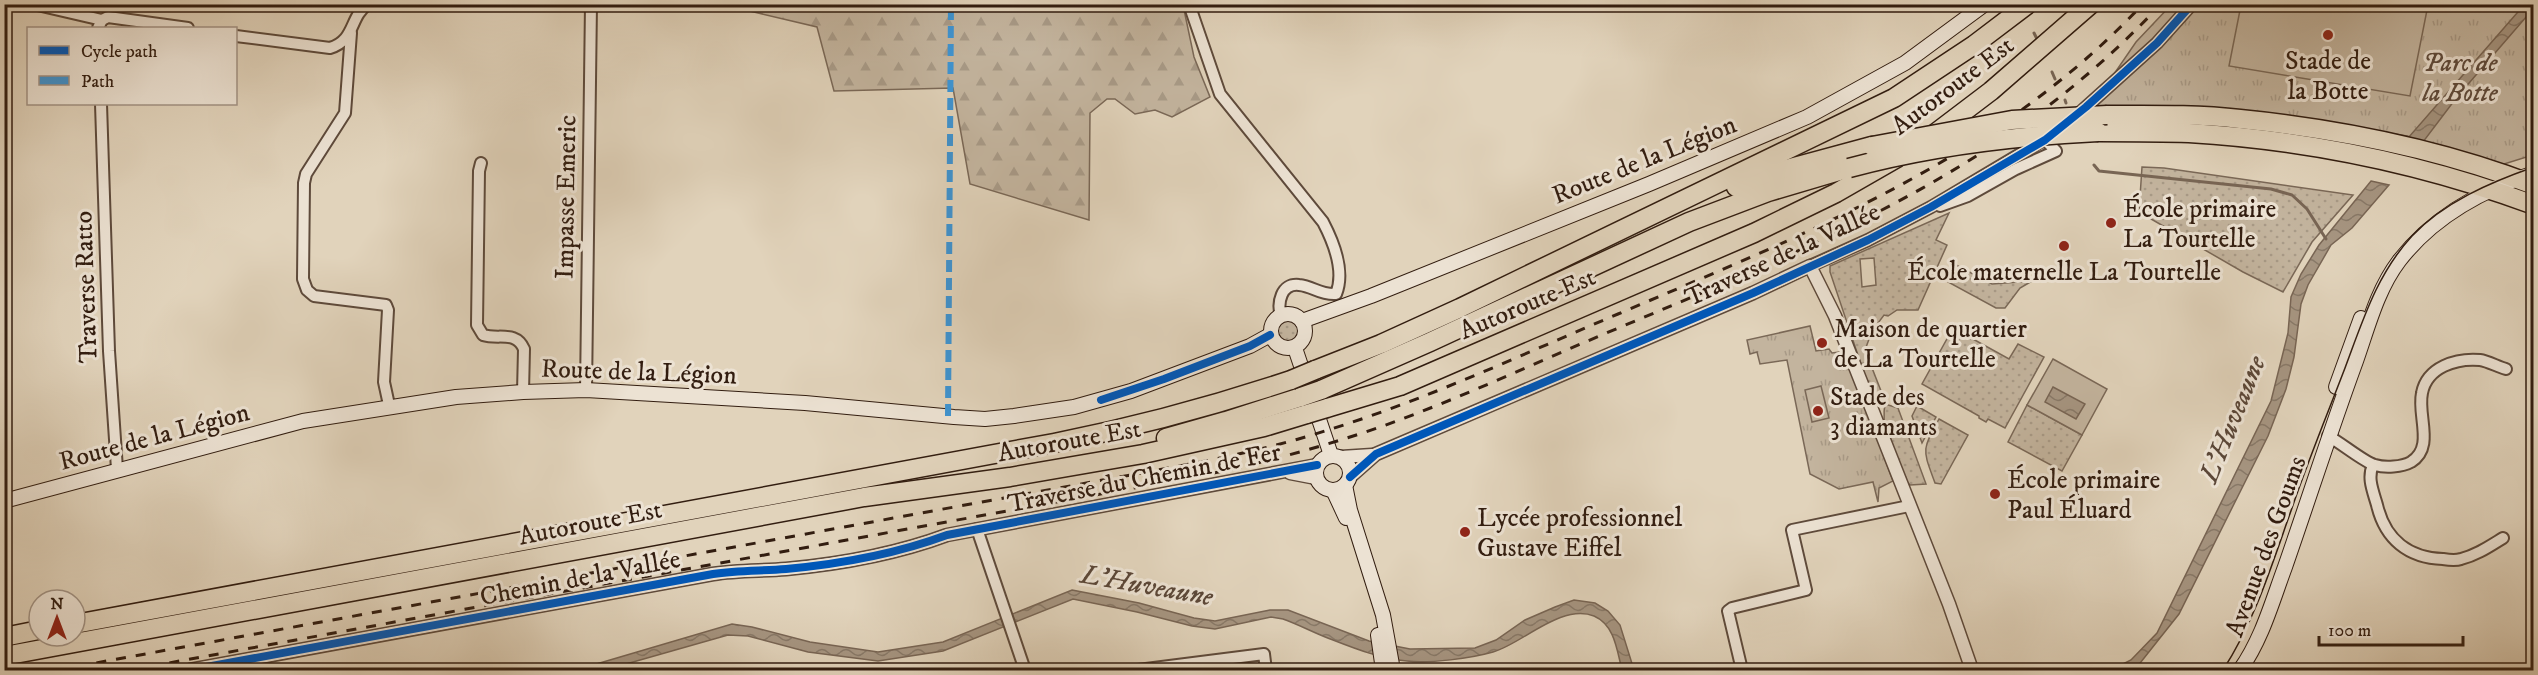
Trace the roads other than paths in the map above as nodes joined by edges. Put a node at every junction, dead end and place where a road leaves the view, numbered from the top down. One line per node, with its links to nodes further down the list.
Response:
1 (33, 4): 10 (street)
2 (368, 4): 12 (street)
3 (591, 4): 26 (street, Impasse Emeric)
4 (1189, 4): 21 (street)
5 (1985, 4): 22 (main road, Route de la Légion)
6 (2028, 4): 20 (highway, Autoroute Est)
7 (2087, 4): 13 (highway)
8 (2091, 4): 13 (highway)
9 (2192, 4): 19 (street, Traverse de la Vallée, bridge)
10 (100, 24): 11 (street)
11 (181, 27)
12 (351, 33): 14 (street); 28 (street)
13 (2057, 35): 36 (highway, Autoroute Est, bridge)
14 (237, 36)
15 (101, 105): 33 (street, Traverse Ratto)
16 (481, 164): 27 (street)
17 (2528, 175): 20 (highway, bridge); 29 (main road, Avenue des Goums)
18 (2534, 205): 36 (highway, bridge)
19 (1810, 266): 30 (street, Traverse de la Vallée); 38 (street)
20 (1460, 308): 41 (highway, Autoroute Est, bridge)
21 (1281, 316): 22 (main road); 23 (main road)
22 (1302, 321): 24 (main road)
23 (1270, 335): 24 (main road); 26 (main road, Route de la Légion)
24 (1295, 348): 31 (main road)
25 (2506, 369): 32 (street)
26 (586, 390): 27 (main road, Route de la Légion)
27 (523, 392): 28 (main road, Route de la Légion)
28 (389, 405): 33 (main road, Route de la Légion)
29 (2328, 436): 32 (street); 53 (main road, Avenue des Goums)
30 (1376, 454): 31 (street, Traverse de la Vallée); 35 (street, Traverse de la Vallée)
31 (1336, 456): 34 (main road); 35 (main road)
32 (2373, 465): 40 (street)
33 (117, 470): 37 (main road, Route de la Légion)
34 (1317, 471): 35 (main road); 39 (street, Traverse du Chemin de Fer)
35 (1343, 484): 50 (main road)
36 (864, 497): 44 (highway, Autoroute Est)
37 (4, 501)
38 (1909, 506): 51 (street); 52 (street)
39 (977, 529): 46 (street, Chemin de la Vallée); 47 (street)
40 (2503, 538)
41 (87, 622)
42 (27, 632): 43 (highway)
43 (4, 637)
44 (4, 656)
45 (1161, 669): 48 (street); 49 (street)
46 (190, 670)
47 (1025, 670)
48 (1138, 670)
49 (1266, 670)
50 (1388, 670)
51 (1742, 670)
52 (1972, 670)
53 (2240, 670)

